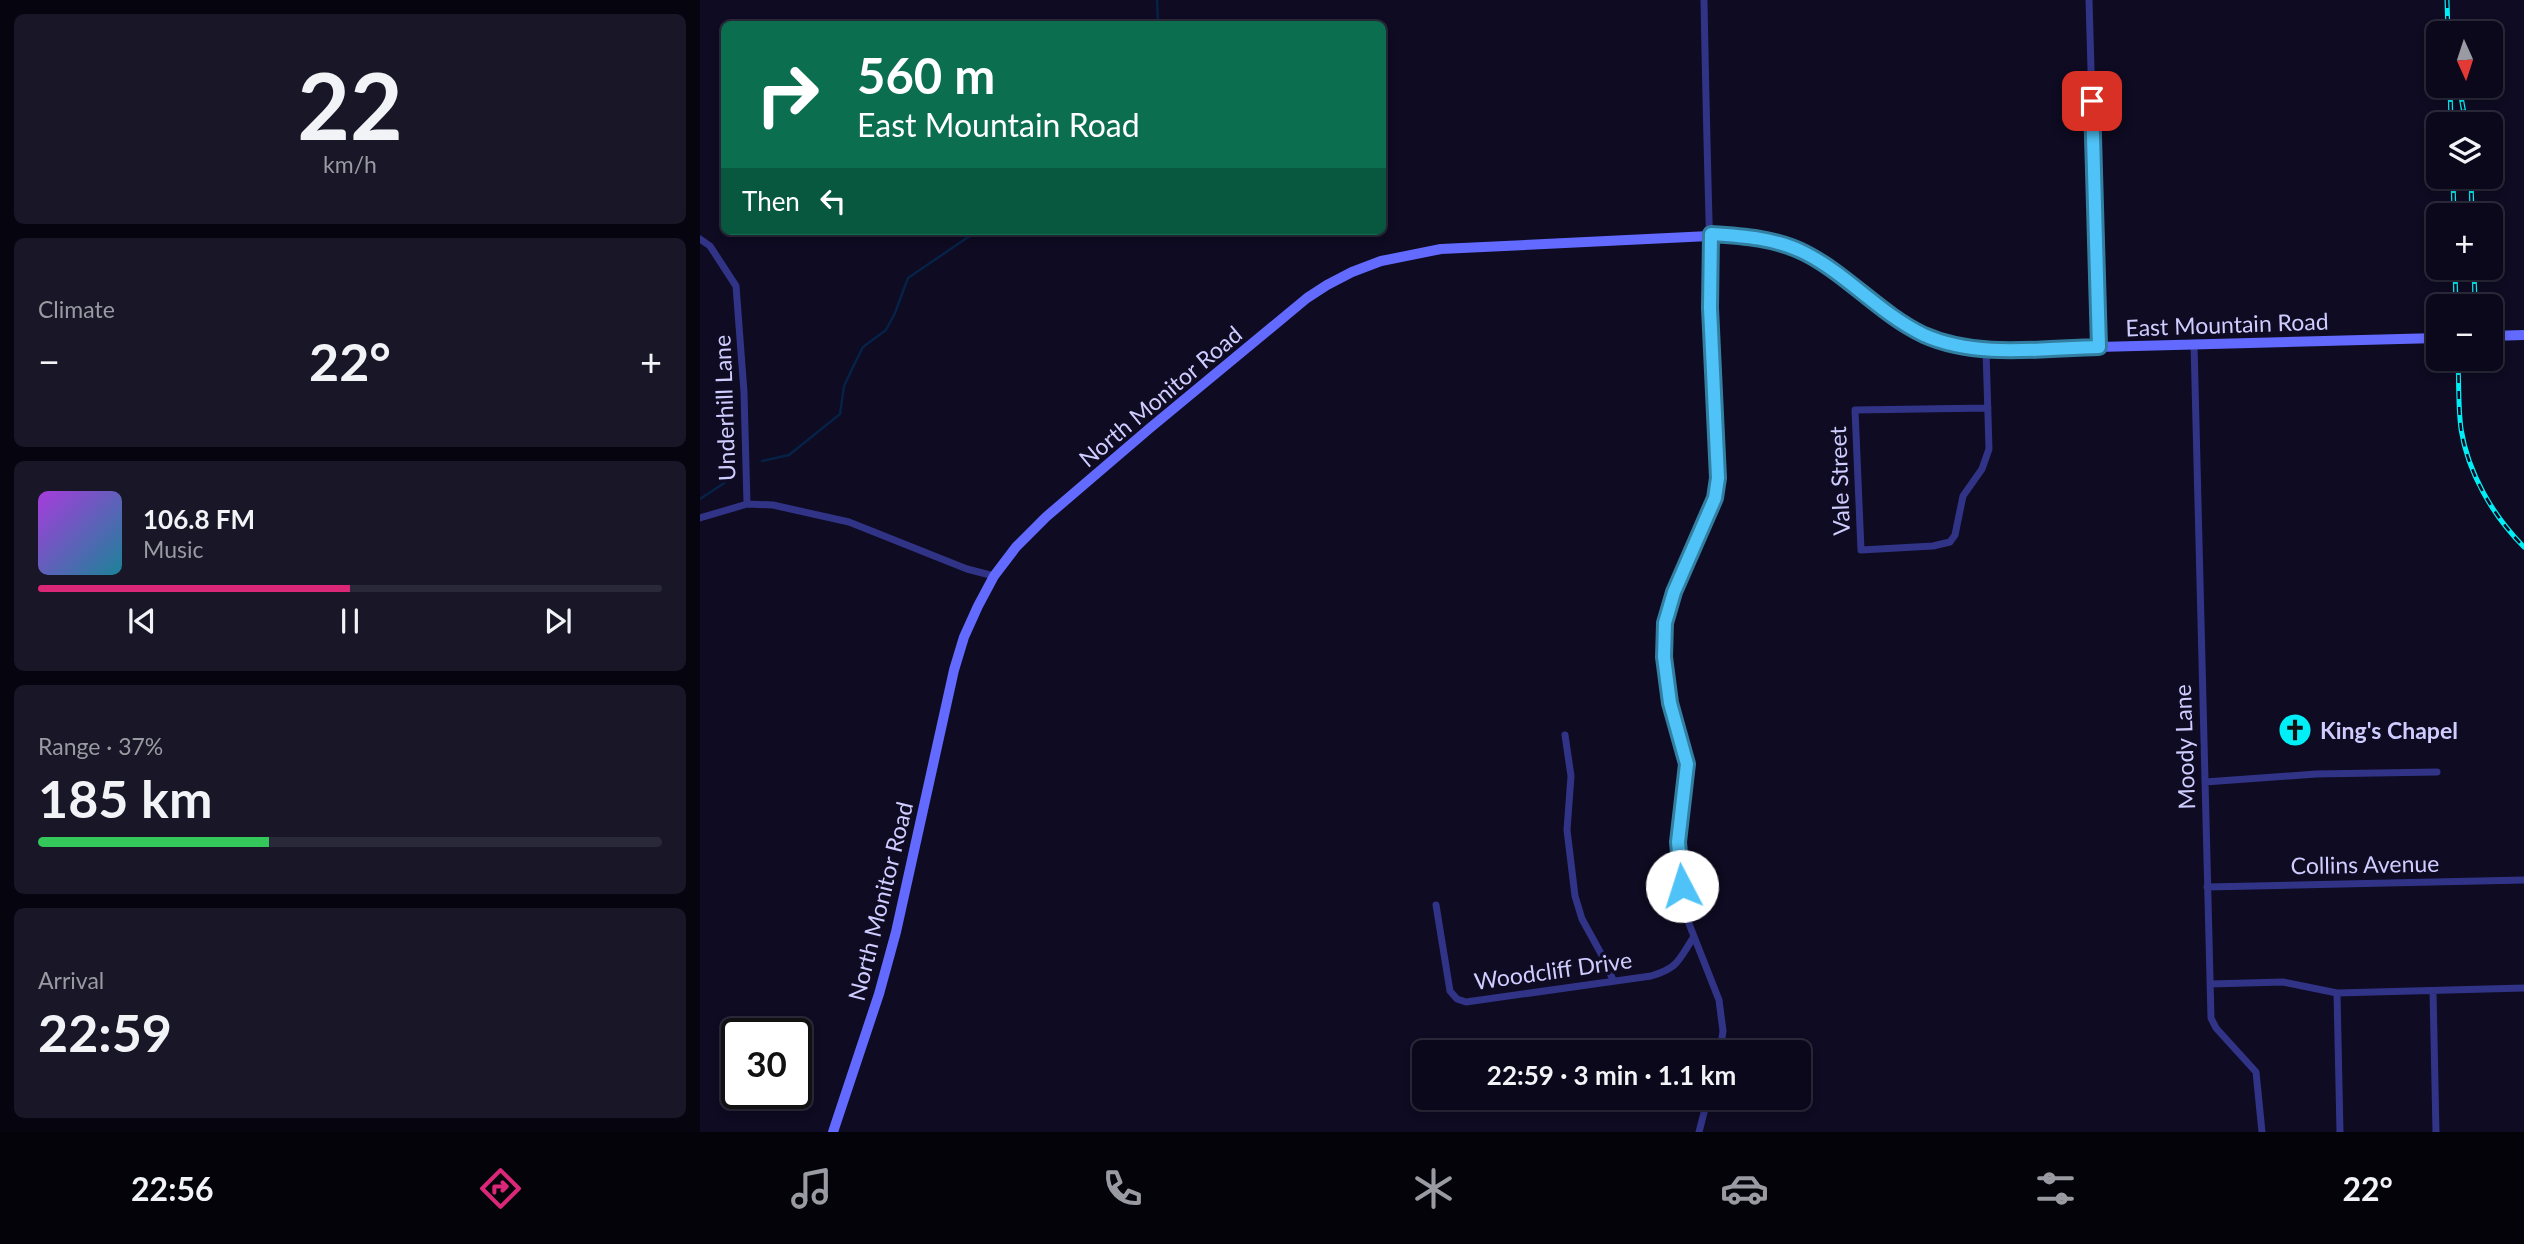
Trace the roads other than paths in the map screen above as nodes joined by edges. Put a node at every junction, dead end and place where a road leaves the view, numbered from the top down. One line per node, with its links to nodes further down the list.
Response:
1 (1704, 0): 3 (street)
2 (2089, 0): 9 (street)
3 (1711, 234): 10 (street, East Mountain Road); 14 (street, North Monitor Road); 21 (street)
4 (700, 239): 12 (street, Underhill Lane)
5 (2524, 335): 6 (street)
6 (2503, 336)
7 (2426, 338): 8 (street, East Mountain Road)
8 (2194, 344): 9 (street, East Mountain Road); 17 (street, Moody Lane)
9 (2099, 347): 10 (street, East Mountain Road)
10 (1986, 350): 11 (street)
11 (1988, 408): 11 (street, Vale Street)
12 (747, 504): 13 (street); 14 (street)
13 (700, 518)
14 (994, 576): 29 (street, North Monitor Road)
15 (1564, 735): 22 (street)
16 (2437, 772): 17 (street)
17 (2205, 782): 19 (street, Moody Lane)
18 (2524, 880): 19 (street, Collins Avenue)
19 (2207, 887): 23 (street, Moody Lane)
20 (1436, 905): 22 (street, Woodcliff Drive)
21 (1693, 938): 22 (street, Woodcliff Drive); 27 (street)
22 (1613, 980)
23 (2210, 984): 26 (street); 31 (street, Moody Lane)
24 (2524, 988): 25 (street)
25 (2433, 991): 26 (street); 33 (street)
26 (2337, 993): 32 (street)
27 (1722, 1040)
28 (1705, 1110): 30 (street)
29 (833, 1132)
30 (1699, 1132)
31 (2262, 1132)
32 (2340, 1132)
33 (2437, 1132)

